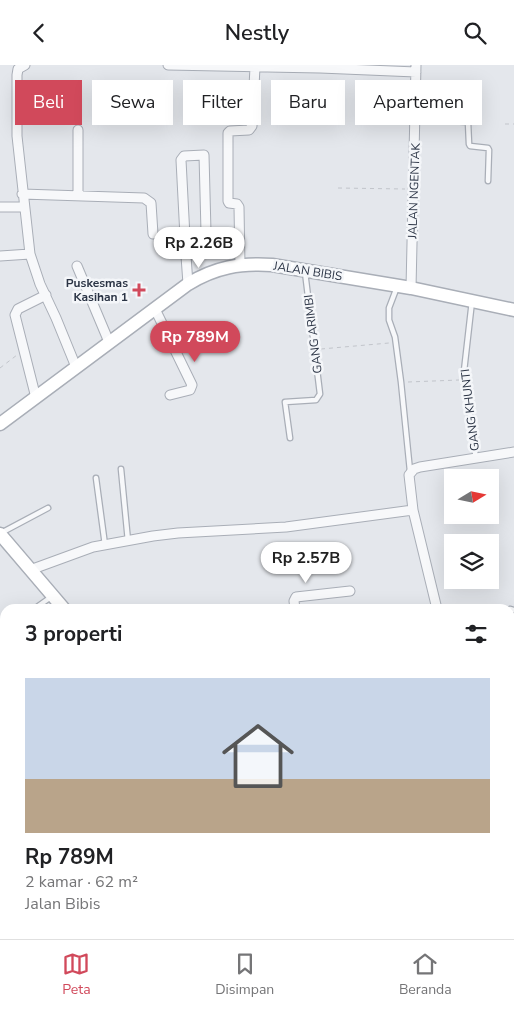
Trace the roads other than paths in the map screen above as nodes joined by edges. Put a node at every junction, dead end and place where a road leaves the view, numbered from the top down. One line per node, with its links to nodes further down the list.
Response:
1 (25, 65): 9 (street)
2 (168, 65): 3 (street)
3 (255, 67): 4 (street); 18 (street)
4 (416, 69)
5 (416, 125): 22 (street, JALAN NGENTAK)
6 (468, 125): 8 (lane)
7 (78, 130): 10 (street)
8 (488, 181)
9 (22, 194): 10 (street); 12 (street)
10 (78, 195): 13 (street)
11 (0, 207): 12 (street)
12 (24, 207): 15 (street)
13 (153, 234)
14 (185, 237): 14 (street); 20 (street)
15 (30, 254): 16 (street); 23 (street)
16 (0, 256)
17 (77, 265): 27 (street)
18 (240, 265): 19 (main road, JALAN BIBIS); 20 (main road, JALAN BIBIS)
19 (305, 270): 21 (main road, JALAN BIBIS); 32 (lane, GANG ARIMBI)
20 (188, 284): 25 (main road, JALAN BIBIS)
21 (397, 286): 22 (main road, JALAN BIBIS); 36 (lane)
22 (411, 288): 24 (main road, JALAN BIBIS)
23 (46, 295): 28 (street); 30 (street)
24 (472, 301): 26 (main road, JALAN BIBIS); 34 (lane, GANG KHUNTI)
25 (155, 309): 27 (main road, JALAN BIBIS); 29 (street)
26 (514, 310)
27 (109, 342): 28 (main road, JALAN BIBIS)
28 (76, 367): 30 (main road, JALAN BIBIS)
29 (170, 395)
30 (36, 398): 31 (main road, JALAN BIBIS)
31 (0, 424)
32 (290, 438)
33 (514, 452): 34 (street)
34 (476, 459): 36 (street)
35 (121, 469): 41 (lane)
36 (410, 471): 39 (street)
37 (96, 478): 42 (lane)
38 (48, 508): 40 (lane)
39 (413, 510): 41 (street); 49 (street)
40 (0, 534): 43 (main road)
41 (128, 541): 42 (street)
42 (105, 545): 43 (street)
43 (30, 570): 45 (main road)
44 (350, 591): 48 (street)
45 (52, 596): 46 (lane); 47 (main road)
46 (41, 604)
47 (59, 604)
48 (294, 604)
49 (436, 604)

